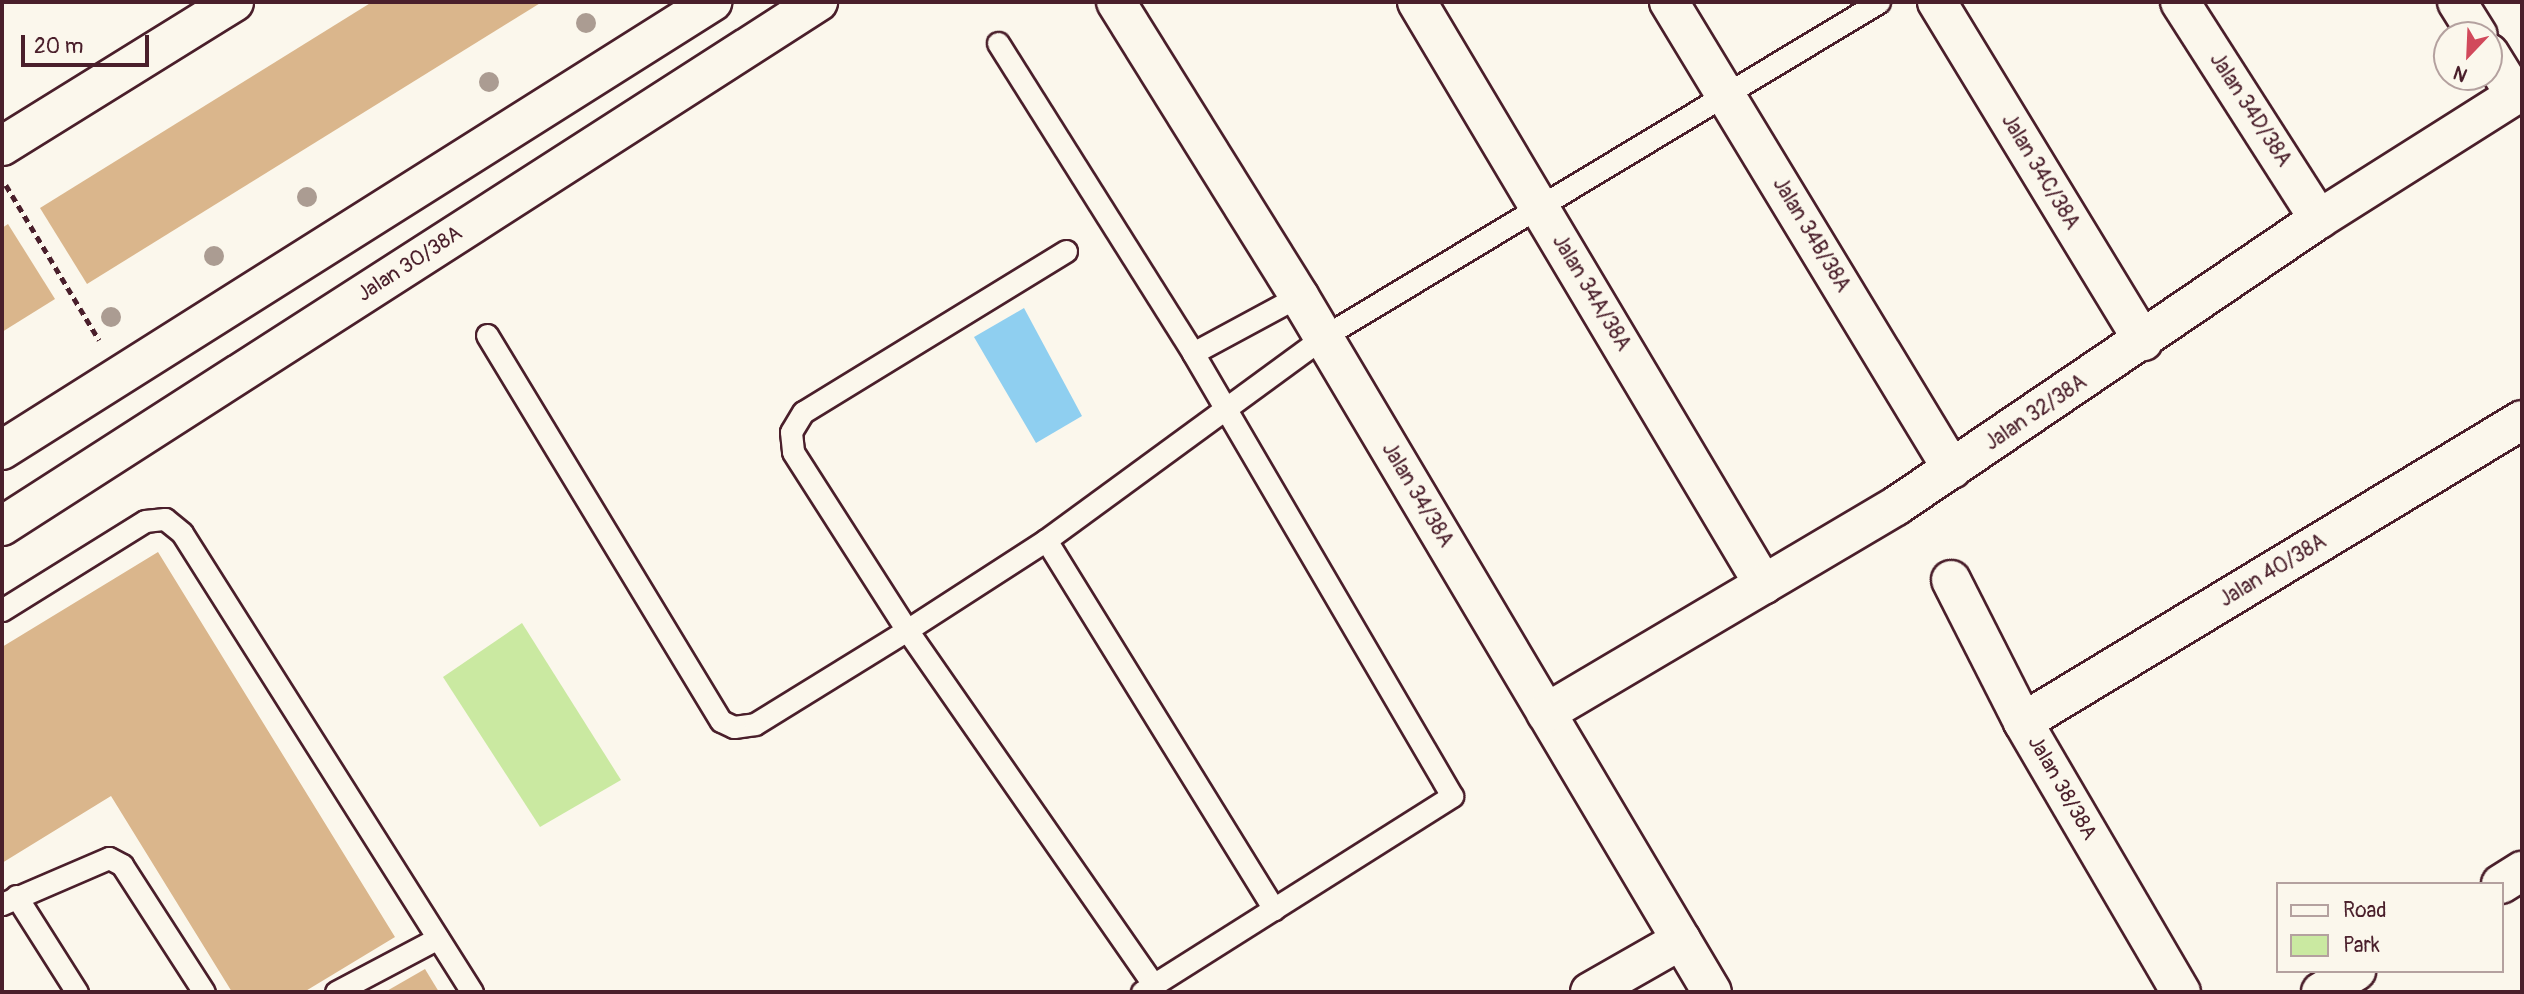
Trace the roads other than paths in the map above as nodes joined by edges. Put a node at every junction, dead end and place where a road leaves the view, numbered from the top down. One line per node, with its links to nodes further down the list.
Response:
1 (234, 2): 15 (street)
2 (712, 2): 26 (street)
3 (818, 2): 28 (street, Jalan 30/38A)
4 (1116, 2): 19 (street, Jalan 34/38A)
5 (1417, 2): 16 (street, Jalan 34A/38A)
6 (1670, 2): 14 (street, Jalan 34B/38A)
7 (1879, 2): 14 (lane)
8 (1937, 2): 22 (street, Jalan 34C/38A)
9 (2180, 2): 17 (street, Jalan 34D/38A)
10 (2457, 2): 11 (street)
11 (2469, 21)
12 (998, 43): 23 (lane)
13 (2503, 76): 17 (street, Jalan 32/38A)
14 (1726, 95): 16 (lane); 27 (street, Jalan 34B/38A)
15 (2, 146)
16 (1540, 208): 21 (lane); 31 (street, Jalan 34A/38A)
17 (2319, 219): 22 (street, Jalan 32/38A)
18 (1066, 251): 33 (lane)
19 (1299, 296): 21 (street, Jalan 34/38A); 23 (lane)
20 (487, 335): 33 (lane)
21 (1323, 337): 24 (lane); 34 (street, Jalan 34/38A)
22 (2143, 341): 27 (street, Jalan 32/38A)
23 (1193, 353): 24 (lane)
24 (1225, 405): 29 (lane); 39 (lane)
25 (2522, 420): 35 (street, Jalan 40/38A)
26 (2, 450)
27 (1952, 469): 31 (street, Jalan 32/38A)
28 (2, 526)
29 (1046, 540): 33 (lane); 39 (lane)
30 (1951, 580): 35 (street, Jalan 38/38A)
31 (1764, 585): 34 (street, Jalan 32/38A)
32 (2, 610): 40 (lane)
33 (907, 630): 43 (lane)
34 (1546, 713): 41 (street, Jalan 34/38A)
35 (2023, 722): 50 (street, Jalan 38/38A)
36 (2522, 871): 37 (street)
37 (2503, 883)
38 (9, 900): 44 (lane); 45 (lane)
39 (1274, 909): 43 (lane)
40 (438, 937): 46 (lane); 47 (lane)
41 (1681, 940): 48 (street); 49 (street, Jalan 34/38A)
42 (2353, 973): 51 (street)
43 (1148, 988)
44 (77, 992)
45 (204, 992)
46 (336, 992)
47 (472, 992)
48 (1590, 992)
49 (1712, 992)
50 (2181, 992)
51 (2320, 992)

